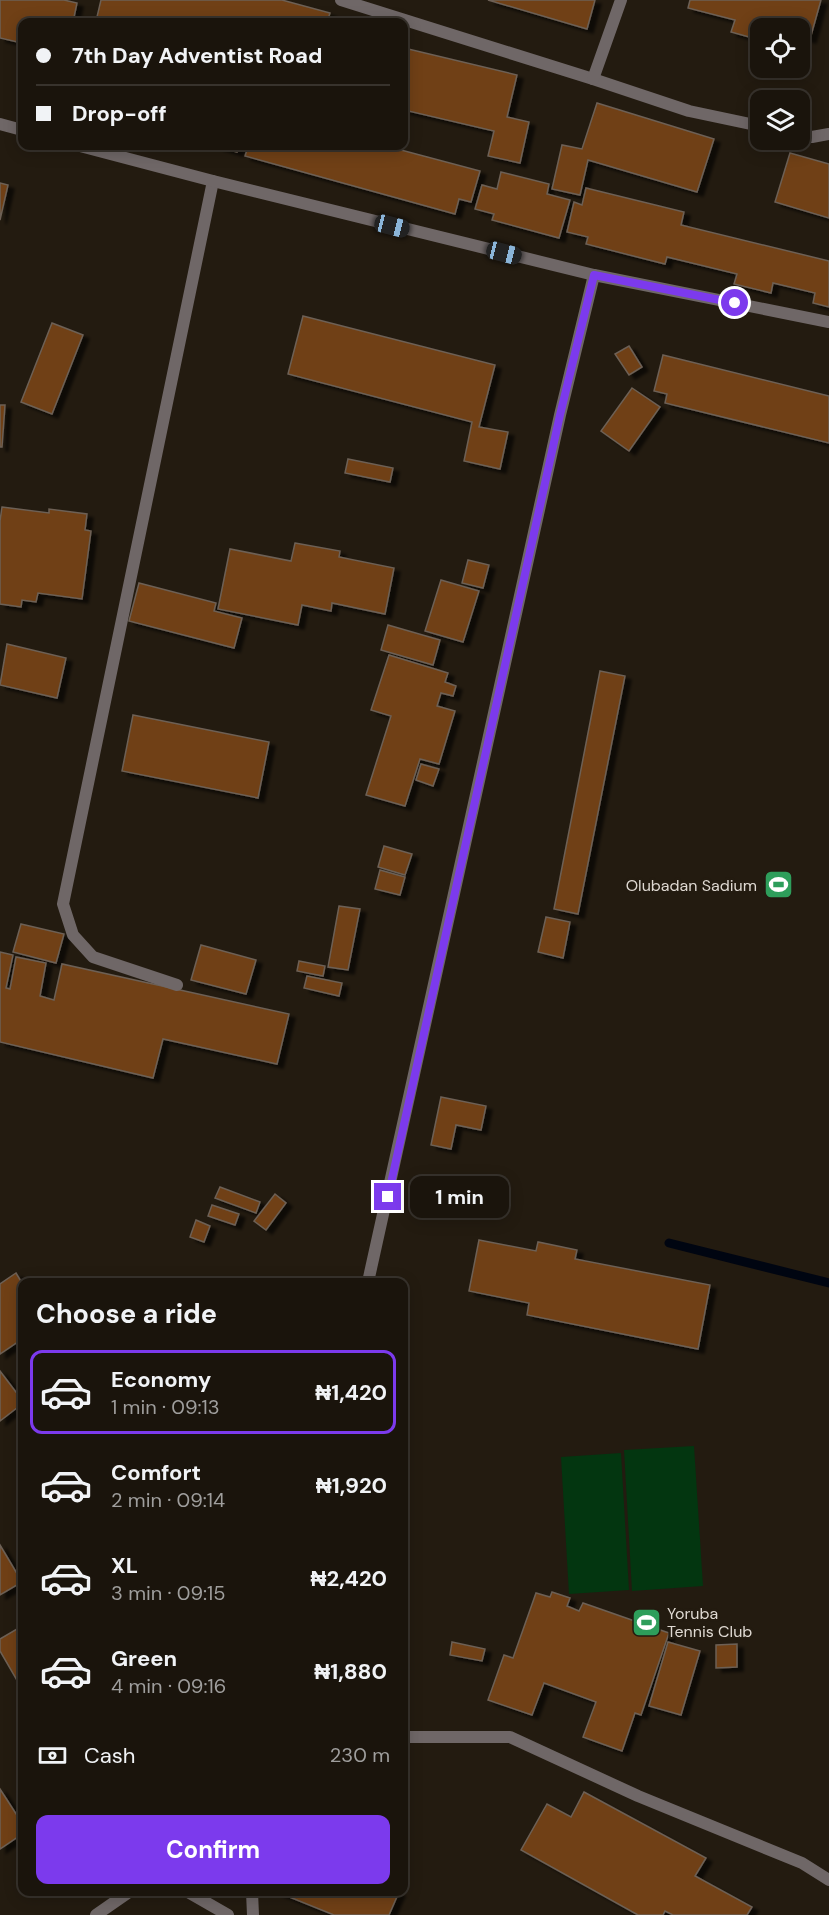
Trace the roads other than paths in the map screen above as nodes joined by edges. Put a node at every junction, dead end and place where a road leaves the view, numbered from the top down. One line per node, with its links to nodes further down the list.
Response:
1 (341, 0): 3 (street)
2 (621, 0): 5 (street)
3 (398, 18)
4 (408, 21): 5 (street)
5 (593, 79): 7 (street)
6 (0, 124): 8 (street)
7 (750, 124)
8 (18, 129)
9 (829, 134): 10 (street)
10 (810, 136)
11 (95, 150): 12 (street)
12 (213, 181): 13 (street); 15 (street)
13 (594, 275): 14 (street); 16 (street)
14 (829, 322)
15 (177, 985)
16 (369, 1278)
17 (408, 1737): 18 (street)
18 (829, 1881)
19 (123, 1896): 22 (street)
20 (195, 1896): 23 (street)
21 (252, 1896): 24 (street)
22 (96, 1915)
23 (228, 1915)
24 (254, 1915)

